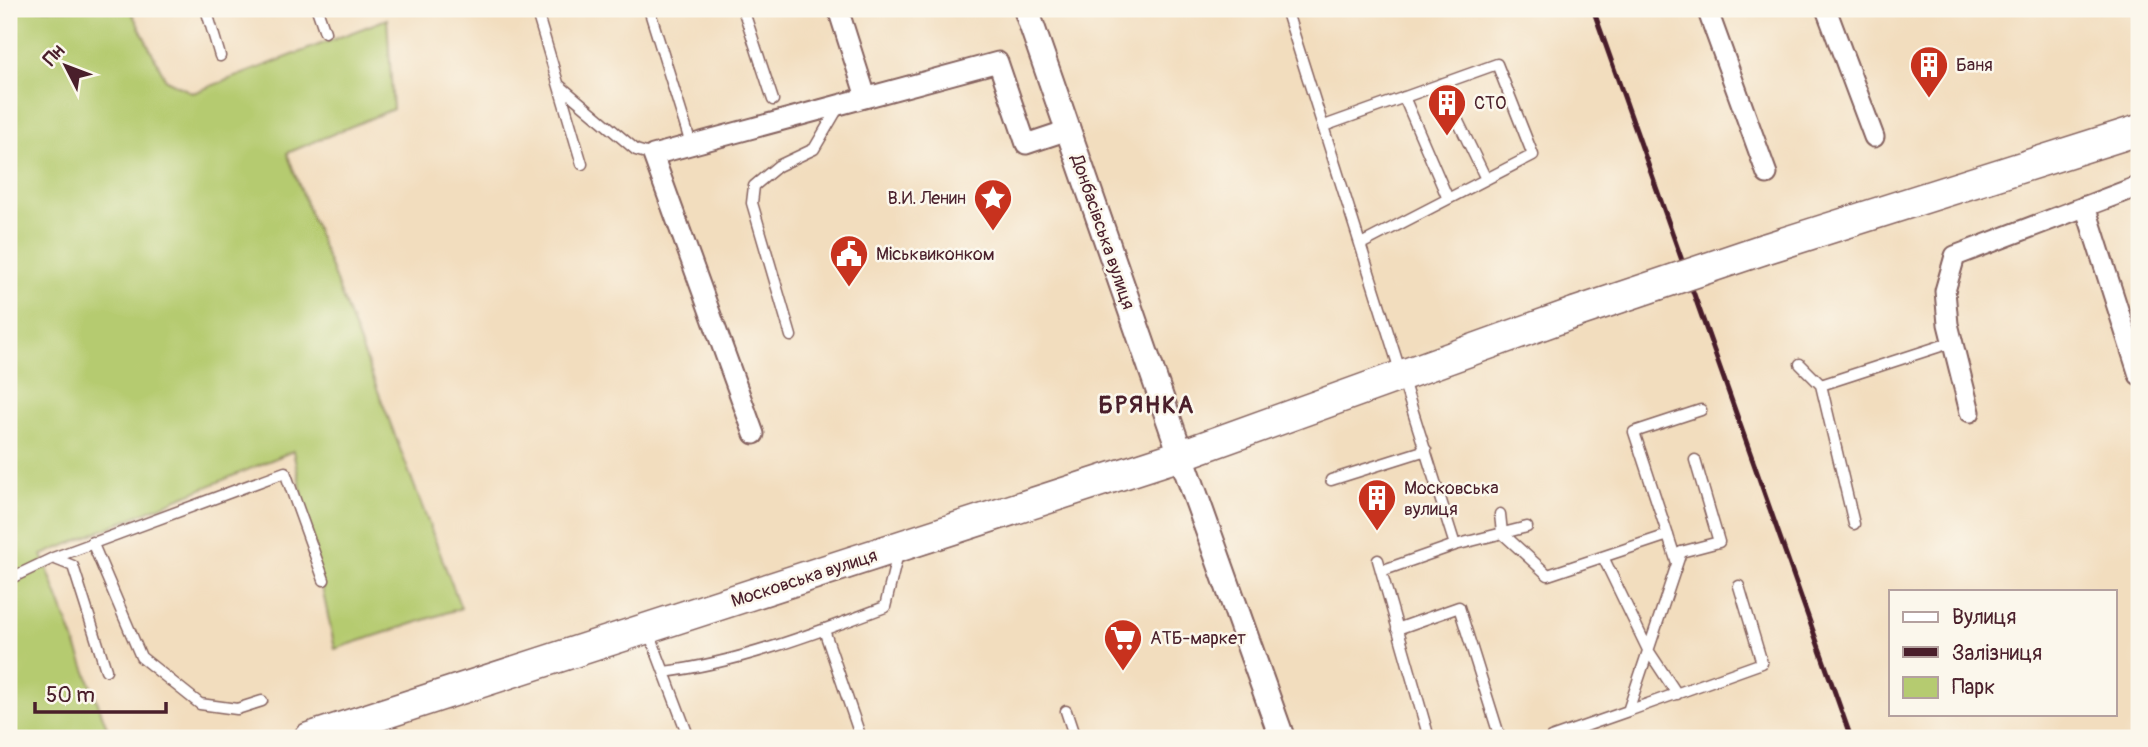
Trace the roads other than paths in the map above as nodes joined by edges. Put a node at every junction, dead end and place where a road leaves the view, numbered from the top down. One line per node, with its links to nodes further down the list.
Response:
1 (205, 9): 12 (lane)
2 (317, 9): 11 (lane)
3 (536, 9): 13 (lane)
4 (649, 9): 23 (lane)
5 (743, 9): 17 (lane)
6 (838, 9): 15 (street)
7 (1026, 9): 20 (street, Донбасівська вулиця)
8 (1286, 9): 19 (lane)
9 (1707, 9): 26 (street)
10 (1826, 9): 22 (street)
11 (325, 32)
12 (220, 55)
13 (559, 84): 24 (lane); 25 (lane)
14 (1440, 85): 16 (lane); 27 (lane); 27 (lane)
15 (866, 97): 18 (street); 20 (street)
16 (1404, 97): 19 (lane); 29 (lane)
17 (773, 100)
18 (840, 104): 23 (street); 32 (lane)
19 (1324, 126): 31 (lane)
20 (1068, 130): 42 (street, Донбасівська вулиця)
21 (2139, 130): 35 (main road, Московська вулиця, bridge)
22 (1874, 137)
23 (691, 144): 24 (street)
24 (653, 155): 40 (street)
25 (582, 164)
26 (1767, 174)
27 (1486, 179): 29 (lane)
28 (2139, 186): 30 (street)
29 (1448, 199): 31 (lane)
30 (2085, 206): 33 (street); 36 (street)
31 (1361, 244): 35 (lane)
32 (792, 336)
33 (1953, 342): 37 (lane); 39 (street)
34 (1800, 364): 37 (lane)
35 (1403, 375): 41 (lane); 42 (main road, Московська вулиця)
36 (2139, 375)
37 (1821, 385): 46 (lane)
38 (1701, 410): 49 (lane)
39 (1970, 412)
40 (754, 434)
41 (1426, 450): 44 (lane); 51 (lane)
42 (1181, 456): 52 (main road, Московська вулиця); 76 (street, Донбасівська вулиця)
43 (1695, 460): 56 (lane)
44 (1331, 480)
45 (1500, 514): 48 (lane)
46 (1854, 524)
47 (1527, 527): 48 (lane)
48 (1503, 533): 51 (lane); 53 (lane)
49 (1668, 535): 53 (lane); 56 (lane)
50 (92, 542): 54 (lane); 59 (lane); 68 (lane)
51 (1455, 545): 57 (lane)
52 (900, 547): 61 (main road, Московська вулиця); 63 (lane)
53 (1603, 556): 64 (lane)
54 (53, 558): 58 (lane); 65 (lane)
55 (1378, 560): 57 (lane)
56 (1677, 564): 64 (lane)
57 (1381, 571): 62 (lane)
58 (9, 579)
59 (324, 580)
60 (1739, 586): 67 (lane)
61 (648, 629): 66 (lane); 71 (main road, Московська вулиця)
62 (1398, 629): 77 (lane); 78 (lane)
63 (824, 630): 66 (lane); 74 (lane)
64 (1648, 650): 67 (lane); 70 (lane)
65 (106, 670)
66 (664, 672): 73 (lane)
67 (1678, 694): 70 (lane)
68 (262, 702)
69 (1066, 711): 75 (lane)
70 (1628, 711): 79 (lane)
71 (339, 734): 72 (main road, Московська вулиця)
72 (309, 738)
73 (689, 738)
74 (861, 738)
75 (1075, 738)
76 (1282, 738)
77 (1429, 738)
78 (1500, 738)
79 (1551, 738)

